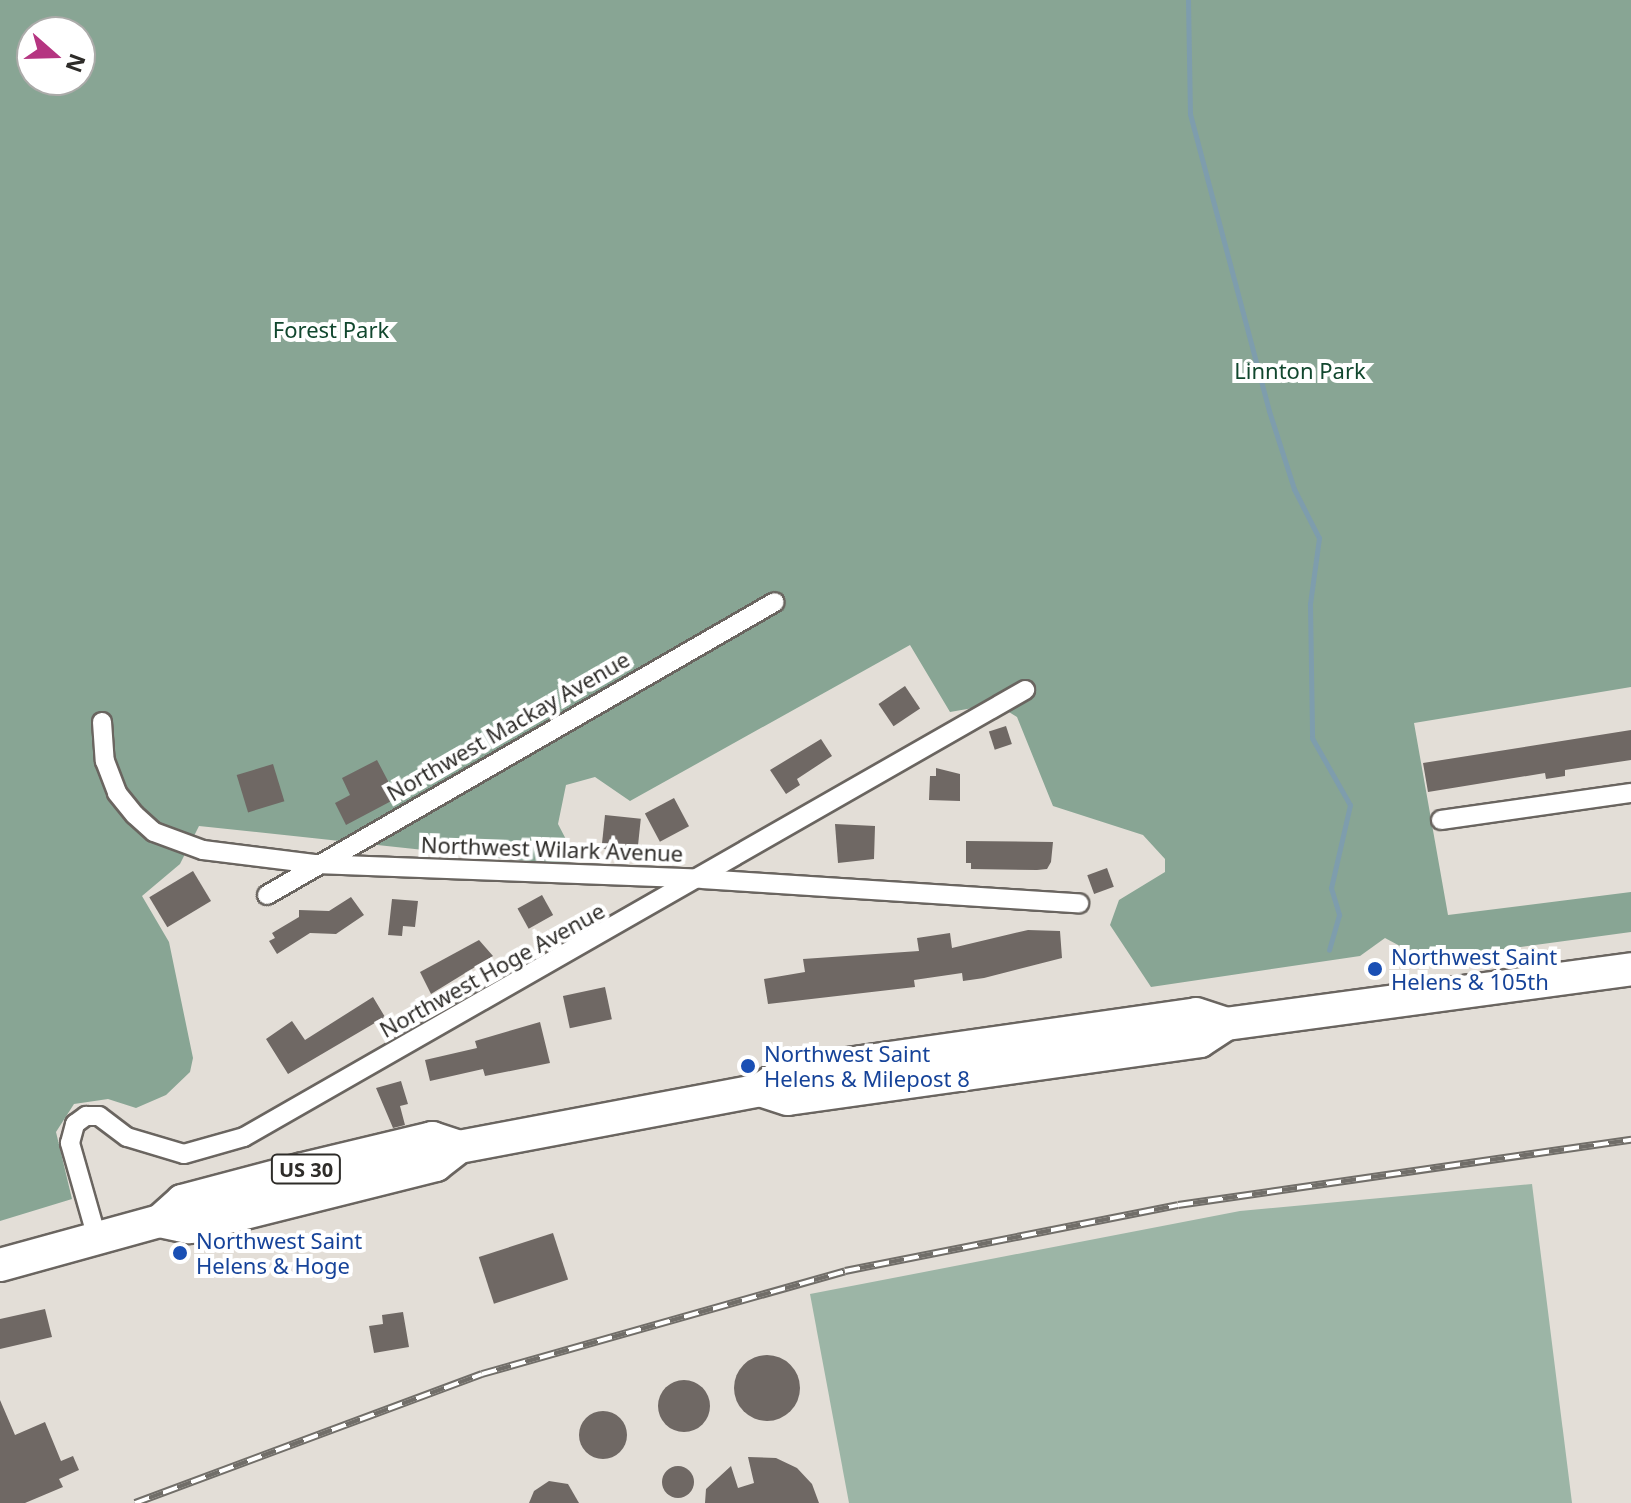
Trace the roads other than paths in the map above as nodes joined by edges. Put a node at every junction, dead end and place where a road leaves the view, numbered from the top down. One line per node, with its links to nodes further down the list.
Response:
1 (775, 602): 6 (street, Northwest Mackay Avenue)
2 (1025, 690): 7 (street, Northwest Hoge Avenue)
3 (102, 722): 6 (street, Northwest Wilark Avenue)
4 (1631, 793): 5 (street)
5 (1441, 820)
6 (316, 864): 7 (street, Northwest Wilark Avenue); 8 (street, Northwest Mackay Avenue)
7 (703, 879): 9 (street, Northwest Wilark Avenue); 11 (street, Northwest Hoge Avenue)
8 (267, 895)
9 (1079, 903)
10 (1631, 969): 11 (highway, US 30)
11 (97, 1238): 12 (highway, US 30)
12 (0, 1265)

